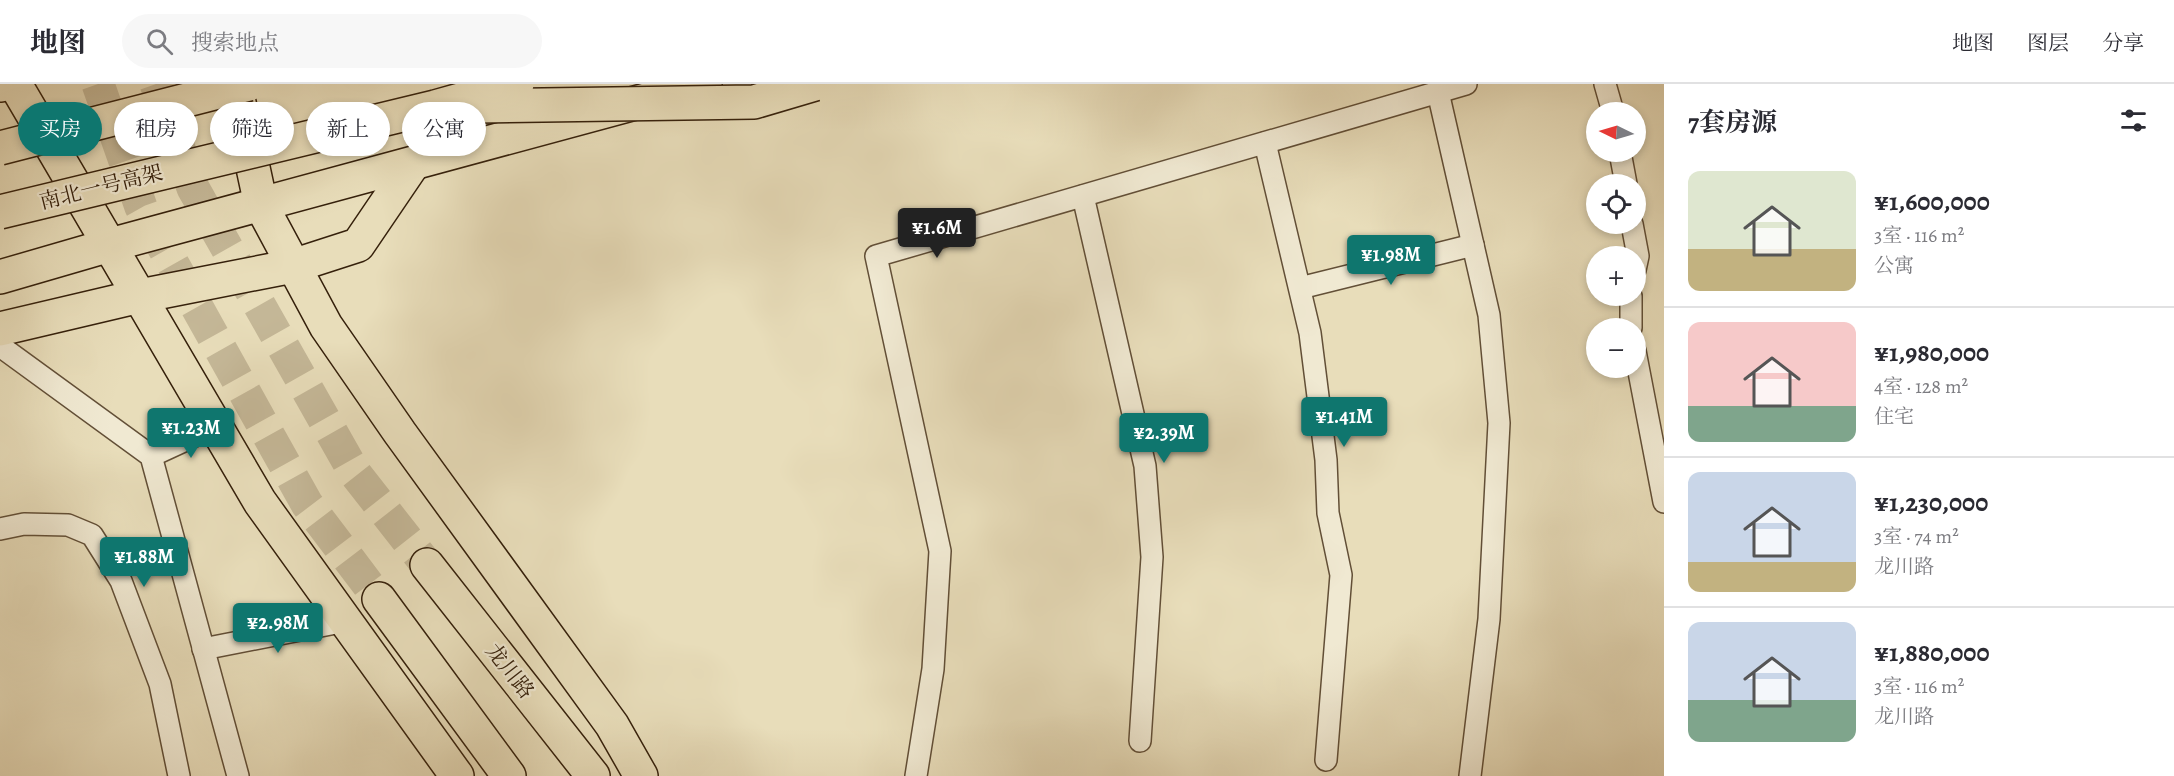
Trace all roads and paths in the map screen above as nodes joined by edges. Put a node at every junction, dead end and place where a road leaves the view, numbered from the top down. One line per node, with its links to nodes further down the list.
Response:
1 (5, 84): 10 (main road)
2 (15, 84): 22 (main road)
3 (236, 84): 20 (main road)
4 (249, 84): 17 (main road, bridge)
5 (517, 84): 12 (main road, 南北一号高架, bridge)
6 (705, 84): 18 (main road)
7 (815, 84): 14 (main road, bridge)
8 (1466, 84): 11 (street)
9 (1605, 84): 13 (street)
10 (0, 86)
11 (1438, 92): 16 (street); 23 (street)
12 (453, 102)
13 (1610, 102)
14 (486, 106)
15 (402, 115): 21 (main road, 南北一号高架, bridge)
16 (1265, 143): 19 (street); 26 (street)
17 (0, 148)
18 (413, 164): 20 (main road); 24 (main road)
19 (1083, 196): 39 (street); 47 (street)
20 (261, 205): 22 (main road); 24 (main road)
21 (0, 212)
22 (110, 245): 25 (main road); 27 (main road)
23 (1473, 245): 26 (street); 48 (street)
24 (293, 266): 27 (main road); 46 (main road)
25 (0, 277)
26 (1300, 288): 40 (street)
27 (140, 296): 28 (main road); 31 (main road)
28 (0, 329)
29 (0, 346): 32 (street)
30 (1640, 378): 33 (street)
31 (216, 426): 32 (street); 37 (main road)
32 (151, 456): 38 (street)
33 (1664, 502)
34 (0, 529): 41 (street)
35 (427, 565): 45 (main road, 龙川路)
36 (379, 599): 44 (main road)
37 (346, 621): 38 (street); 43 (main road)
38 (203, 649): 42 (street)
39 (1140, 741)
40 (1326, 760)
41 (179, 776)
42 (238, 776)
43 (457, 776)
44 (508, 776)
45 (593, 776)
46 (641, 776)
47 (916, 776)
48 (1470, 776)

